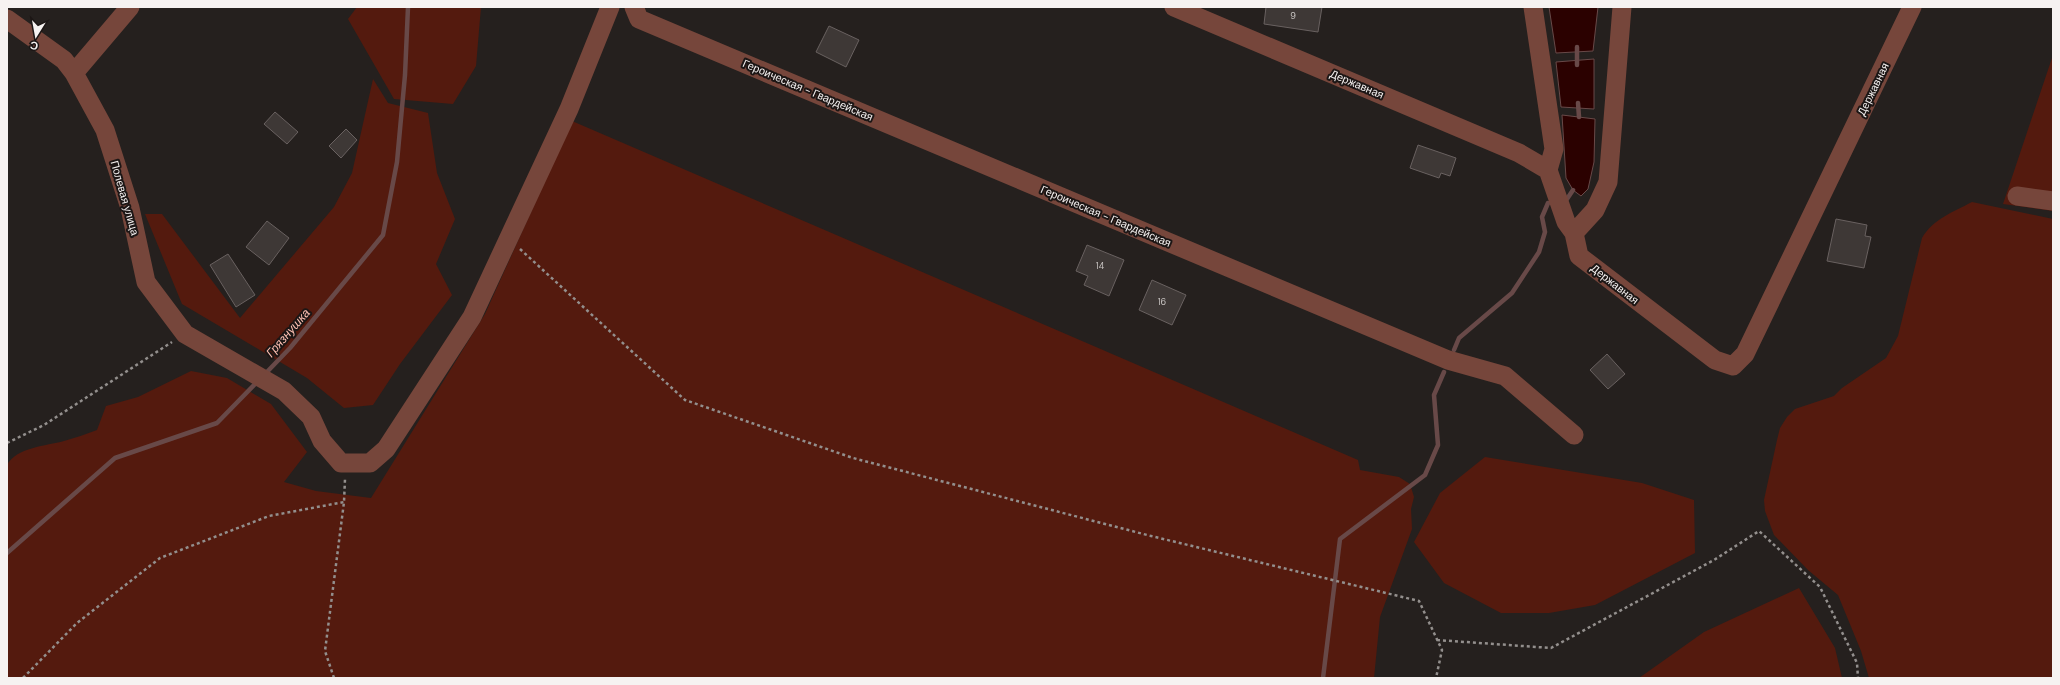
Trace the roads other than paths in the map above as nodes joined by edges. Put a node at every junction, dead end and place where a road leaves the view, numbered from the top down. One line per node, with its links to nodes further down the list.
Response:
1 (130, 7): 9 (street)
2 (610, 7): 9 (street, Полевая улица)
3 (634, 7): 14 (street, Героическая - Гвардейская)
4 (1174, 7): 10 (street, Державная)
5 (1533, 7): 10 (street)
6 (1622, 7): 13 (street)
7 (1912, 7): 13 (street, Державная)
8 (7, 19): 9 (street, Полевая улица)
9 (74, 73)
10 (1548, 170): 13 (street, Державная)
11 (2017, 196): 12 (street)
12 (2053, 201)
13 (1574, 233)
14 (1574, 435)

